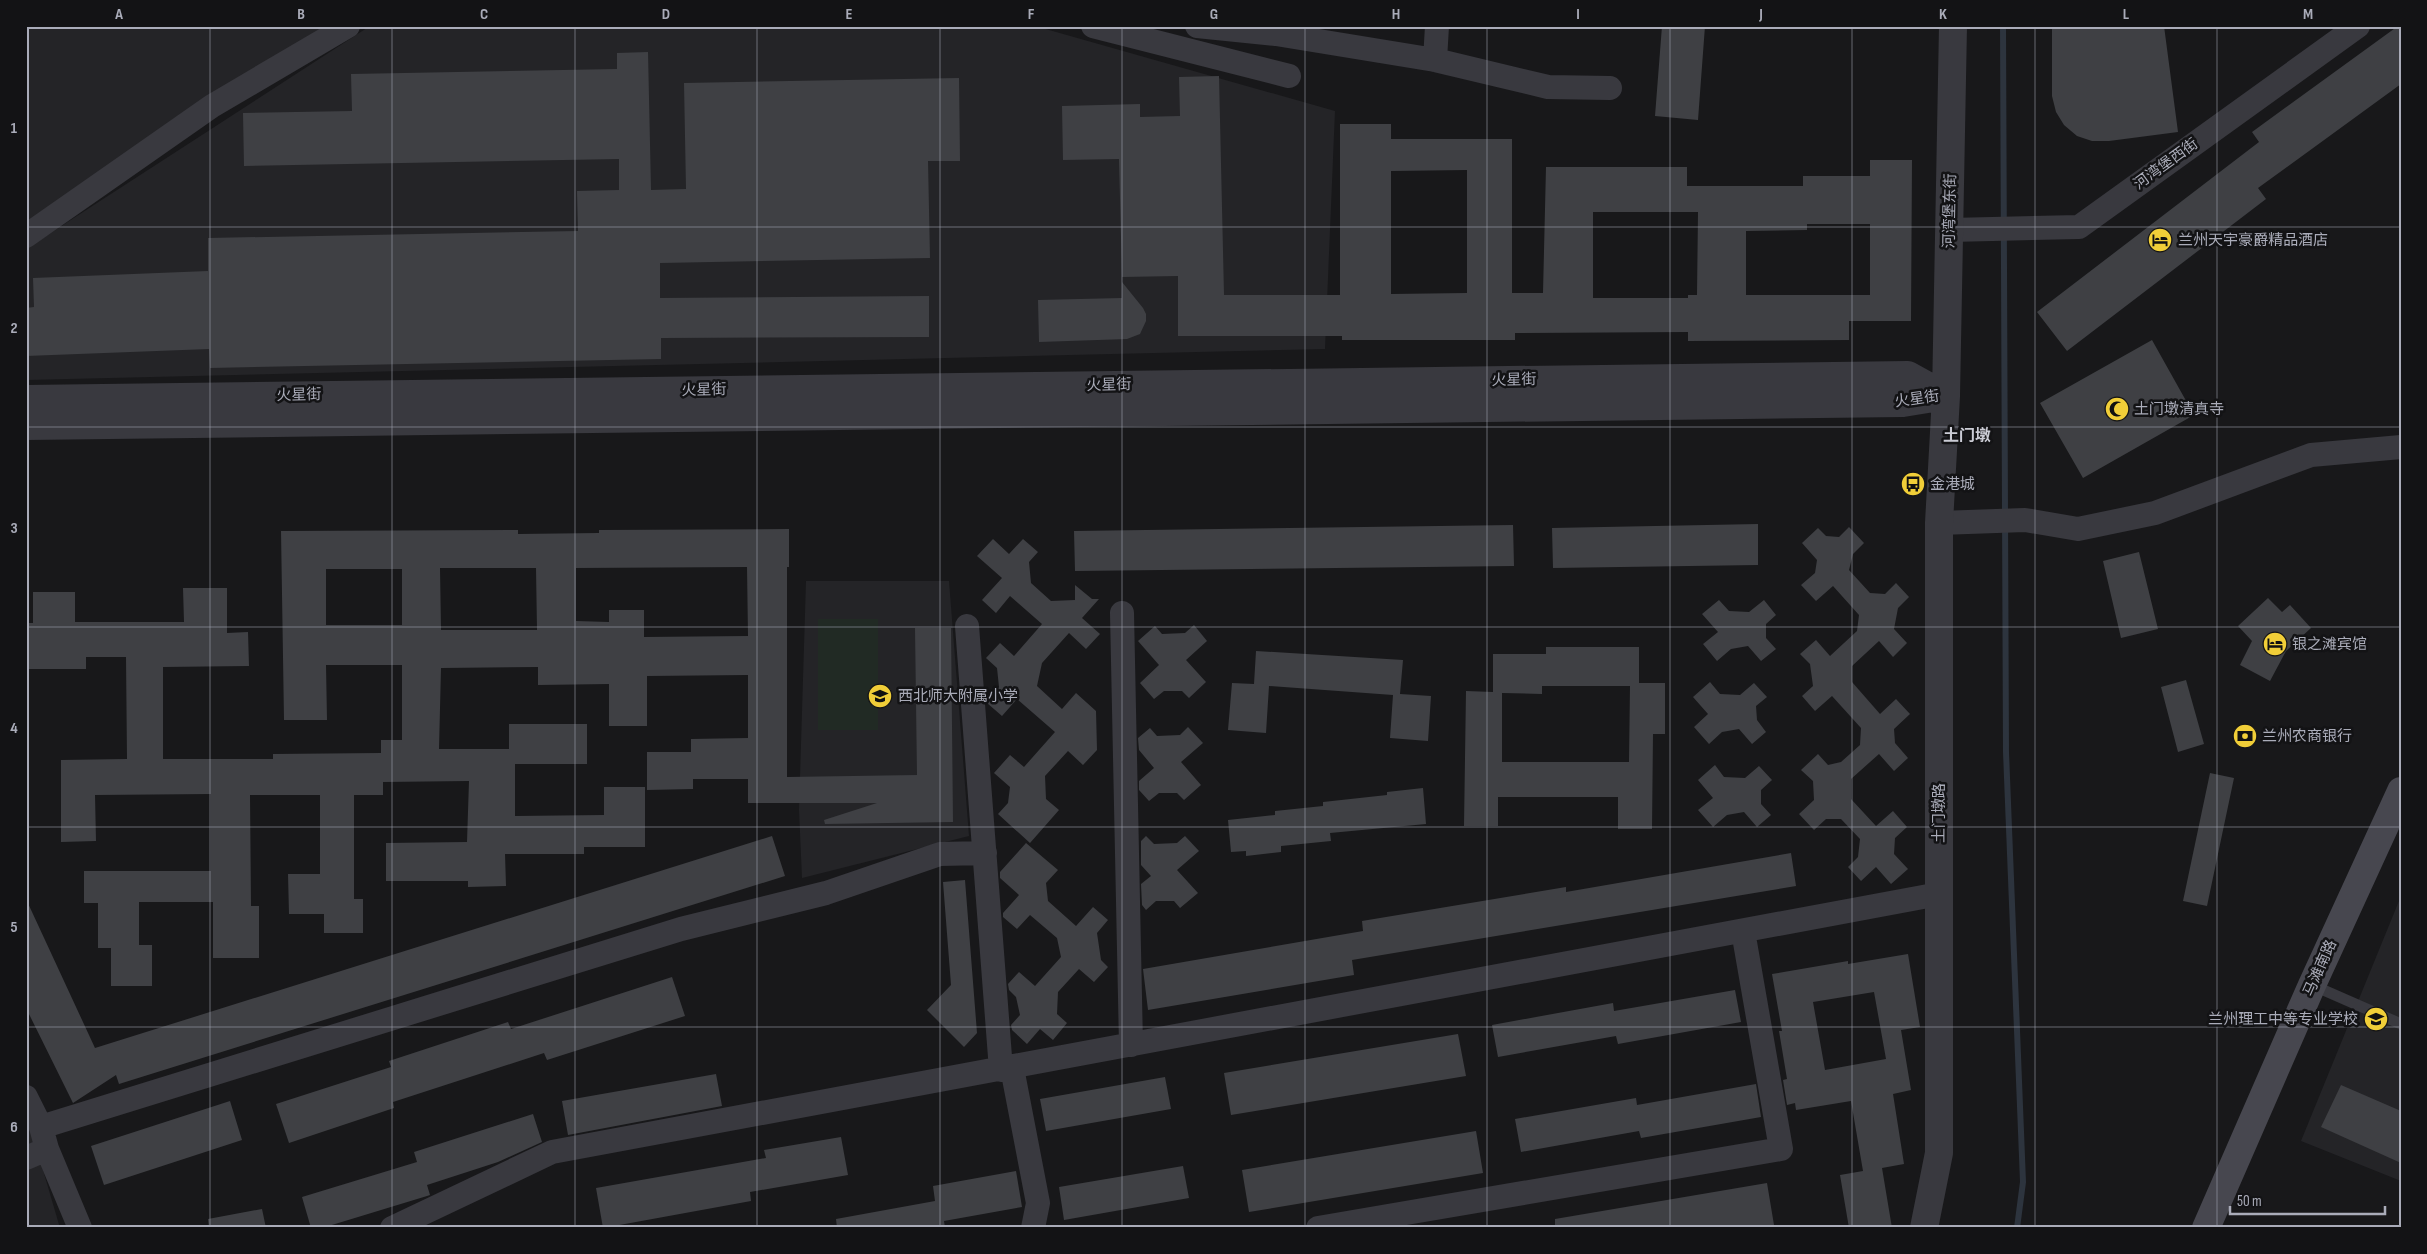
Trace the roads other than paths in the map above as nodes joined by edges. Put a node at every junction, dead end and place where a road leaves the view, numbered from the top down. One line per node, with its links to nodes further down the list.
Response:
1 (348, 26): 11 (street)
2 (1093, 26): 8 (street)
3 (1197, 26): 7 (street)
4 (1437, 26): 7 (street)
5 (1953, 26): 10 (street, 河湾堡东街)
6 (2358, 26): 10 (street, 河湾堡西街)
7 (1435, 60): 9 (street)
8 (1289, 76)
9 (1610, 88)
10 (1950, 230): 12 (street, 河湾堡东街)
11 (26, 236)
12 (1946, 396): 13 (street, 火星街); 14 (street, 火星街); 16 (street, 土门墩路)
13 (26, 399)
14 (26, 426)
15 (2401, 447): 16 (street)
16 (1940, 523): 21 (street, 土门墩路)
17 (1122, 613): 25 (street)
18 (967, 626): 20 (street)
19 (2401, 791): 23 (main road, 马滩南路)
20 (985, 853): 26 (street); 28 (street)
21 (1939, 894): 22 (street); 33 (street, 土门墩路)
22 (1743, 931): 25 (street); 32 (street)
23 (2312, 985): 24 (lane); 34 (main road, 马滩南路)
24 (2401, 1024)
25 (1131, 1046): 26 (street)
26 (1007, 1069): 30 (street); 31 (street)
27 (26, 1097): 28 (street)
28 (38, 1145): 29 (street)
29 (80, 1228)
30 (392, 1228)
31 (1033, 1228)
32 (1318, 1228)
33 (1924, 1228)
34 (2206, 1228)

